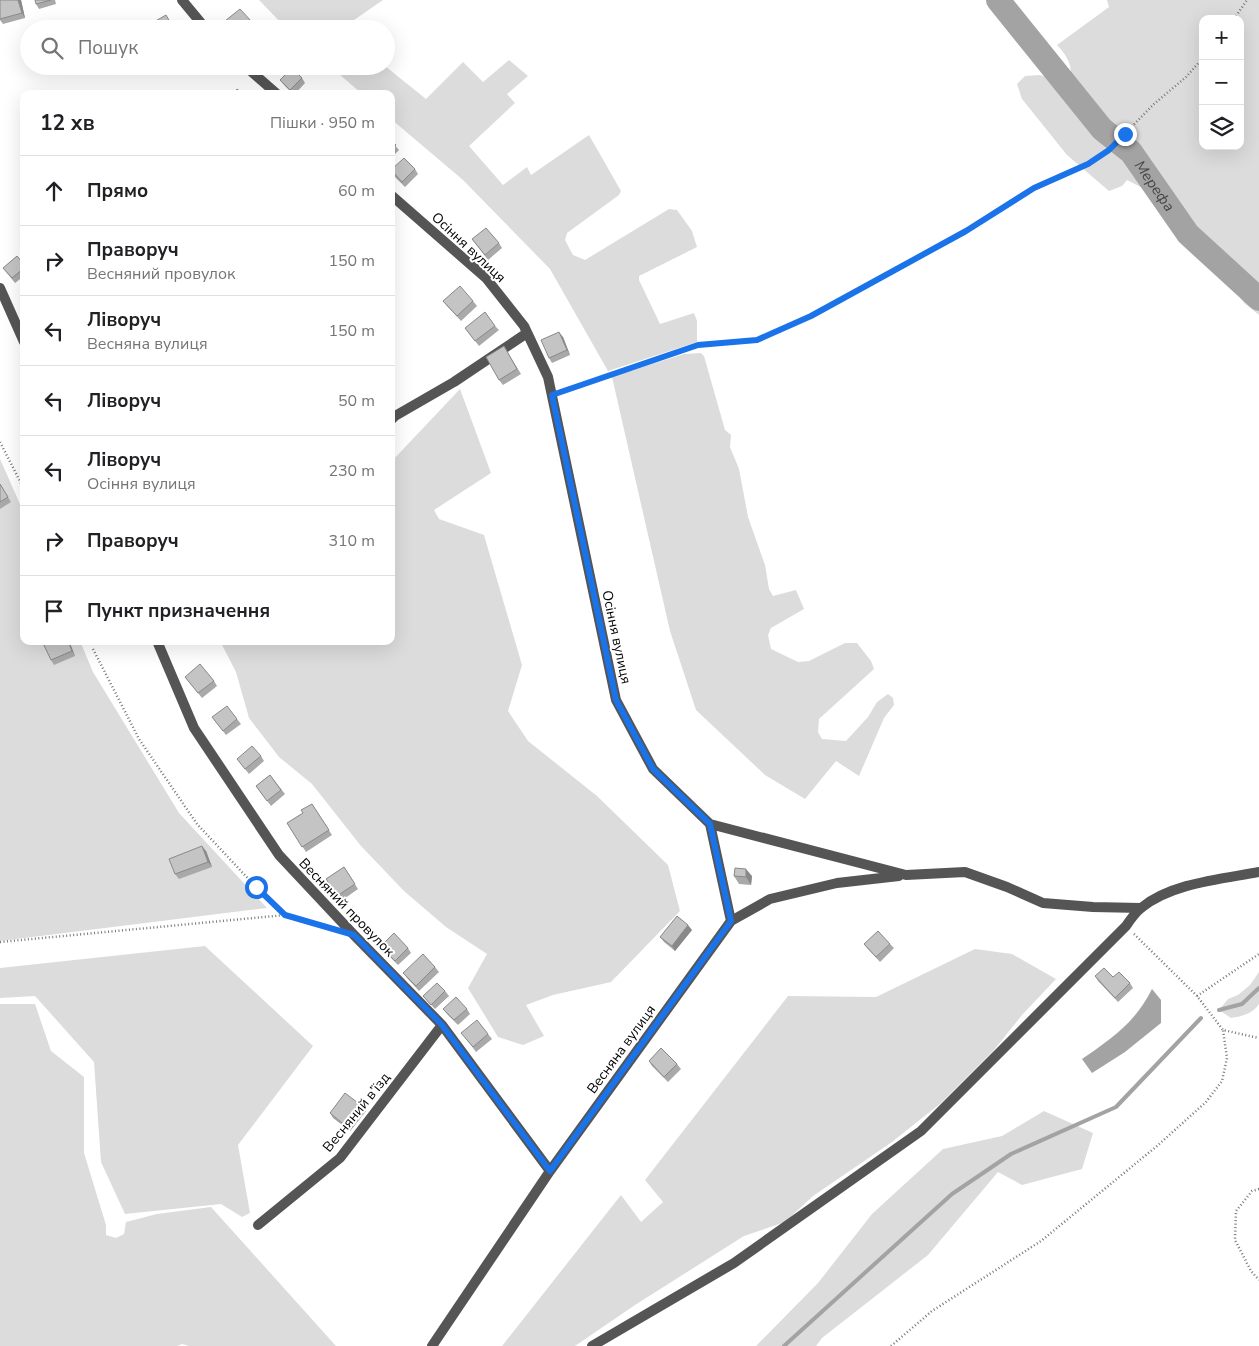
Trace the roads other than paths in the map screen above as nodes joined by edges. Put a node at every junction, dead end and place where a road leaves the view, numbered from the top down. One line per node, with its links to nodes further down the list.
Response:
1 (182, 0): 2 (street)
2 (199, 20)
3 (255, 75): 4 (street)
4 (272, 90)
5 (395, 198): 8 (street, Осіння вулиця)
6 (0, 288): 7 (street)
7 (20, 333)
8 (527, 333): 9 (street); 11 (street, Осіння вулиця)
9 (395, 416)
10 (159, 645): 16 (street, Весняний провулок)
11 (710, 824): 13 (street, Осіння вулиця); 15 (street)
12 (1259, 872): 14 (street)
13 (906, 875): 14 (street, Осіння вулиця); 15 (street, Весняна вулиця)
14 (1140, 908): 20 (street)
15 (731, 921): 17 (street, Весняна вулиця)
16 (442, 1025): 17 (street, Весняний провулок); 18 (street, Весняний в’їзд)
17 (550, 1171): 19 (street, Весняна вулиця)
18 (258, 1225)
19 (432, 1346)
20 (592, 1346)

